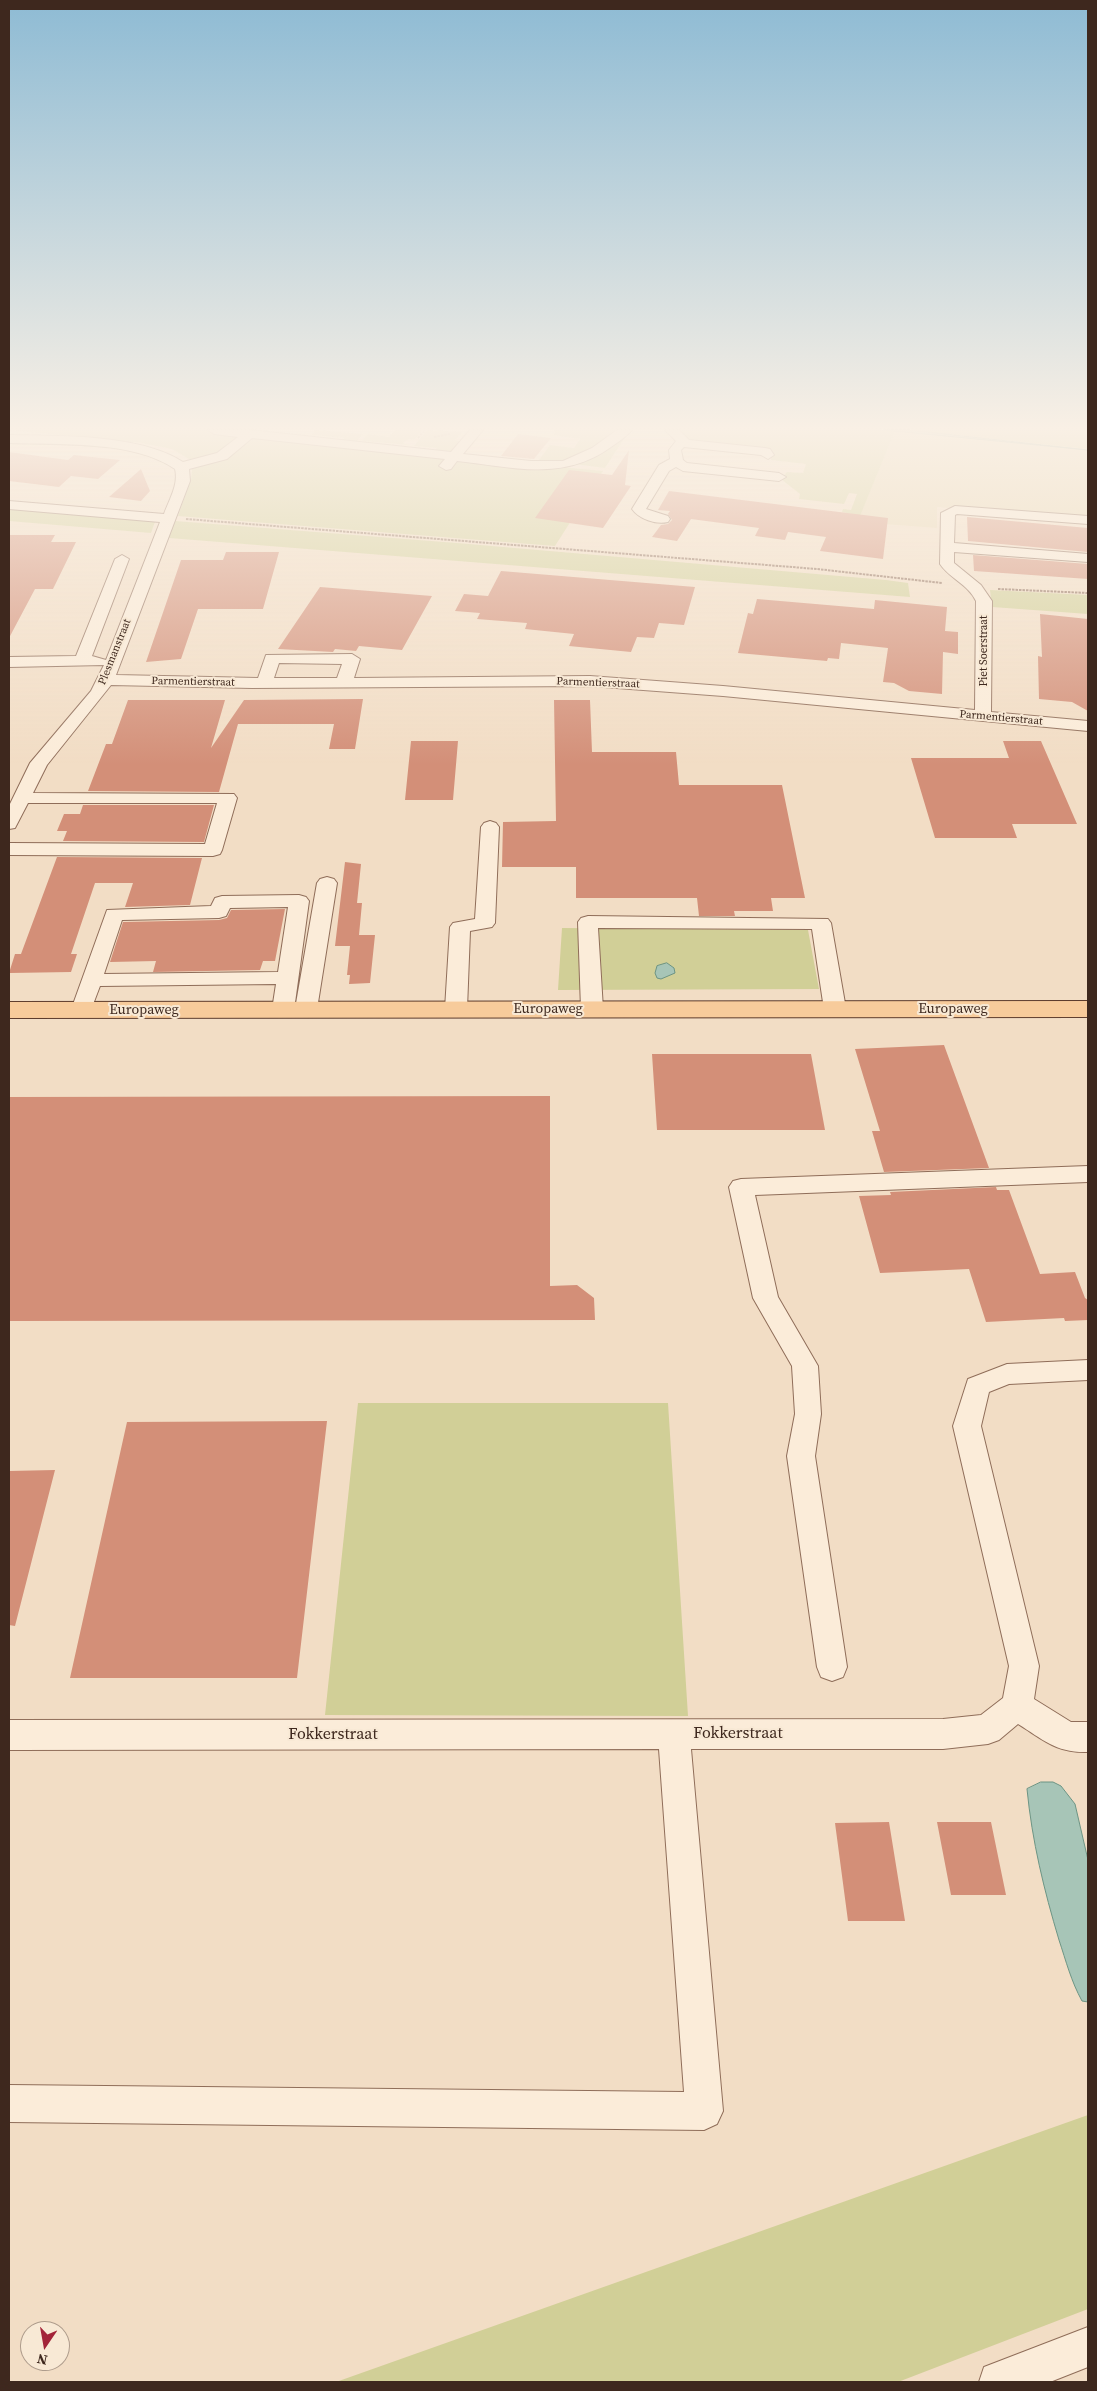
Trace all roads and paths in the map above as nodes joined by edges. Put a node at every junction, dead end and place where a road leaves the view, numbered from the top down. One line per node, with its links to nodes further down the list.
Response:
1 (159, 542): 10 (street, Plesmanstraat)
2 (468, 542): 7 (path)
3 (946, 542): 4 (street)
4 (946, 547): 5 (street); 7 (street)
5 (1088, 558)
6 (122, 559): 9 (street)
7 (978, 587): 8 (path); 17 (street, Piet Soerstraat)
8 (1088, 593)
9 (104, 605): 10 (street); 11 (street)
10 (135, 605): 12 (street, Plesmanstraat)
11 (82, 661): 12 (street); 13 (street)
12 (113, 661): 14 (street, Plesmanstraat)
13 (9, 662)
14 (106, 680): 16 (street, Parmentierstraat); 19 (street, Plesmanstraat)
15 (344, 682): 16 (street, Parmentierstraat); 16 (street); 17 (street, Parmentierstraat)
16 (265, 683)
17 (983, 716): 18 (street, Parmentierstraat)
18 (1088, 726)
19 (22, 798): 20 (street, Plesmanstraat); 22 (street)
20 (9, 824)
21 (490, 827): 27 (street)
22 (9, 849)
23 (326, 883): 26 (street)
24 (288, 978): 25 (street); 25 (street); 26 (street)
25 (92, 980): 32 (street)
26 (294, 1009): 27 (main road, Europaweg); 32 (main road, Europaweg)
27 (456, 1009): 28 (main road, Europaweg)
28 (592, 1009): 29 (main road, Europaweg); 29 (street)
29 (835, 1009): 30 (main road, Europaweg)
30 (1088, 1009)
31 (9, 1010): 32 (main road, Europaweg)
32 (82, 1010)
33 (1088, 1174): 35 (street)
34 (1088, 1370): 36 (street)
35 (832, 1667)
36 (1017, 1706): 37 (street, Fokkerstraat); 39 (street)
37 (674, 1734): 38 (street, Fokkerstraat); 40 (street)
38 (9, 1735)
39 (1088, 1737)
40 (9, 2104)
41 (1088, 2347): 42 (street)
42 (999, 2382)

